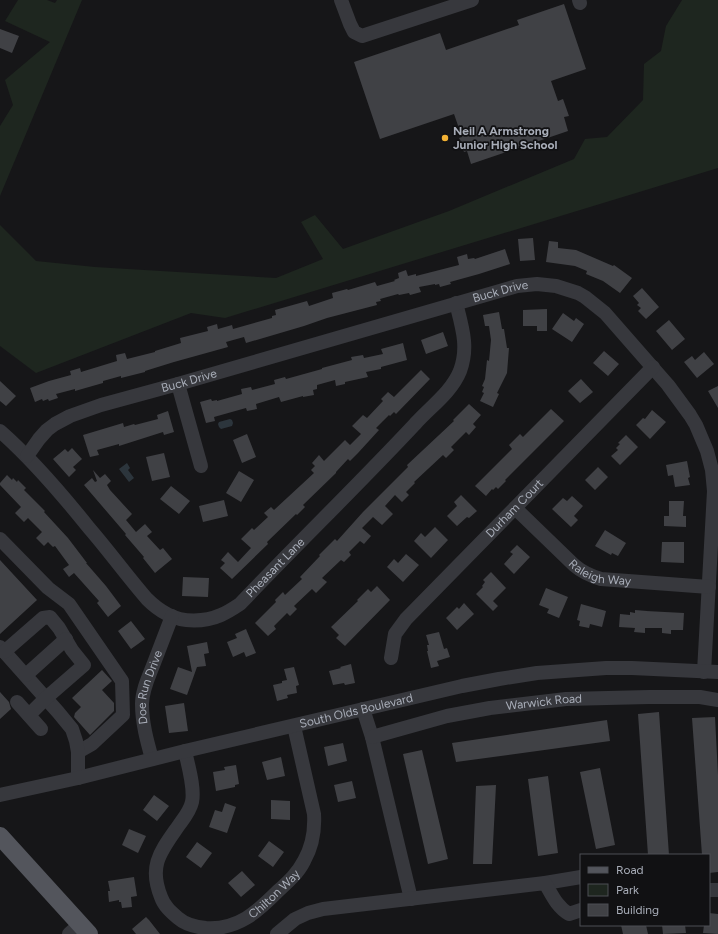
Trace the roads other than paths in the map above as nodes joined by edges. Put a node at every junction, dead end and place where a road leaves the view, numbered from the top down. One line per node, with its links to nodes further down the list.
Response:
1 (341, 0): 2 (street)
2 (472, 0)
3 (456, 304): 4 (street, Buck Drive); 5 (street, Buck Drive); 12 (street, Pheasant Lane)
4 (653, 367): 9 (street, Durham Court); 11 (street, Buck Drive)
5 (178, 384): 7 (street, Buck Drive); 8 (street)
6 (0, 431): 7 (street, Pheasant Lane)
7 (28, 456): 12 (street, Pheasant Lane)
8 (201, 466)
9 (515, 508): 11 (street, Raleigh Way); 15 (street, Durham Court)
10 (0, 539): 26 (street)
11 (709, 587): 16 (street, Buck Drive)
12 (172, 616): 28 (street, Doe Run Drive)
13 (66, 639): 14 (street); 17 (street); 18 (street)
14 (2, 649): 17 (street)
15 (391, 658)
16 (711, 672): 21 (street, South Olds Boulevard)
17 (26, 675): 18 (street)
18 (46, 698): 22 (street); 26 (street)
19 (718, 700): 25 (street, Warwick Road)
20 (17, 702): 22 (street)
21 (363, 710): 23 (street, South Olds Boulevard); 25 (street)
22 (29, 715): 24 (street)
23 (294, 726): 27 (street, South Olds Boulevard); 27 (street, Chilton Way)
24 (41, 729)
25 (372, 737): 34 (street)
26 (78, 752): 29 (street)
27 (186, 758): 28 (street, South Olds Boulevard)
28 (152, 759): 29 (street, South Olds Boulevard)
29 (78, 778): 30 (street, South Olds Boulevard)
30 (0, 795)
31 (0, 836): 36 (main road)
32 (580, 877): 33 (street)
33 (545, 883): 34 (street); 35 (street)
34 (411, 899): 37 (street)
35 (580, 910)
36 (79, 931)
37 (277, 934)

